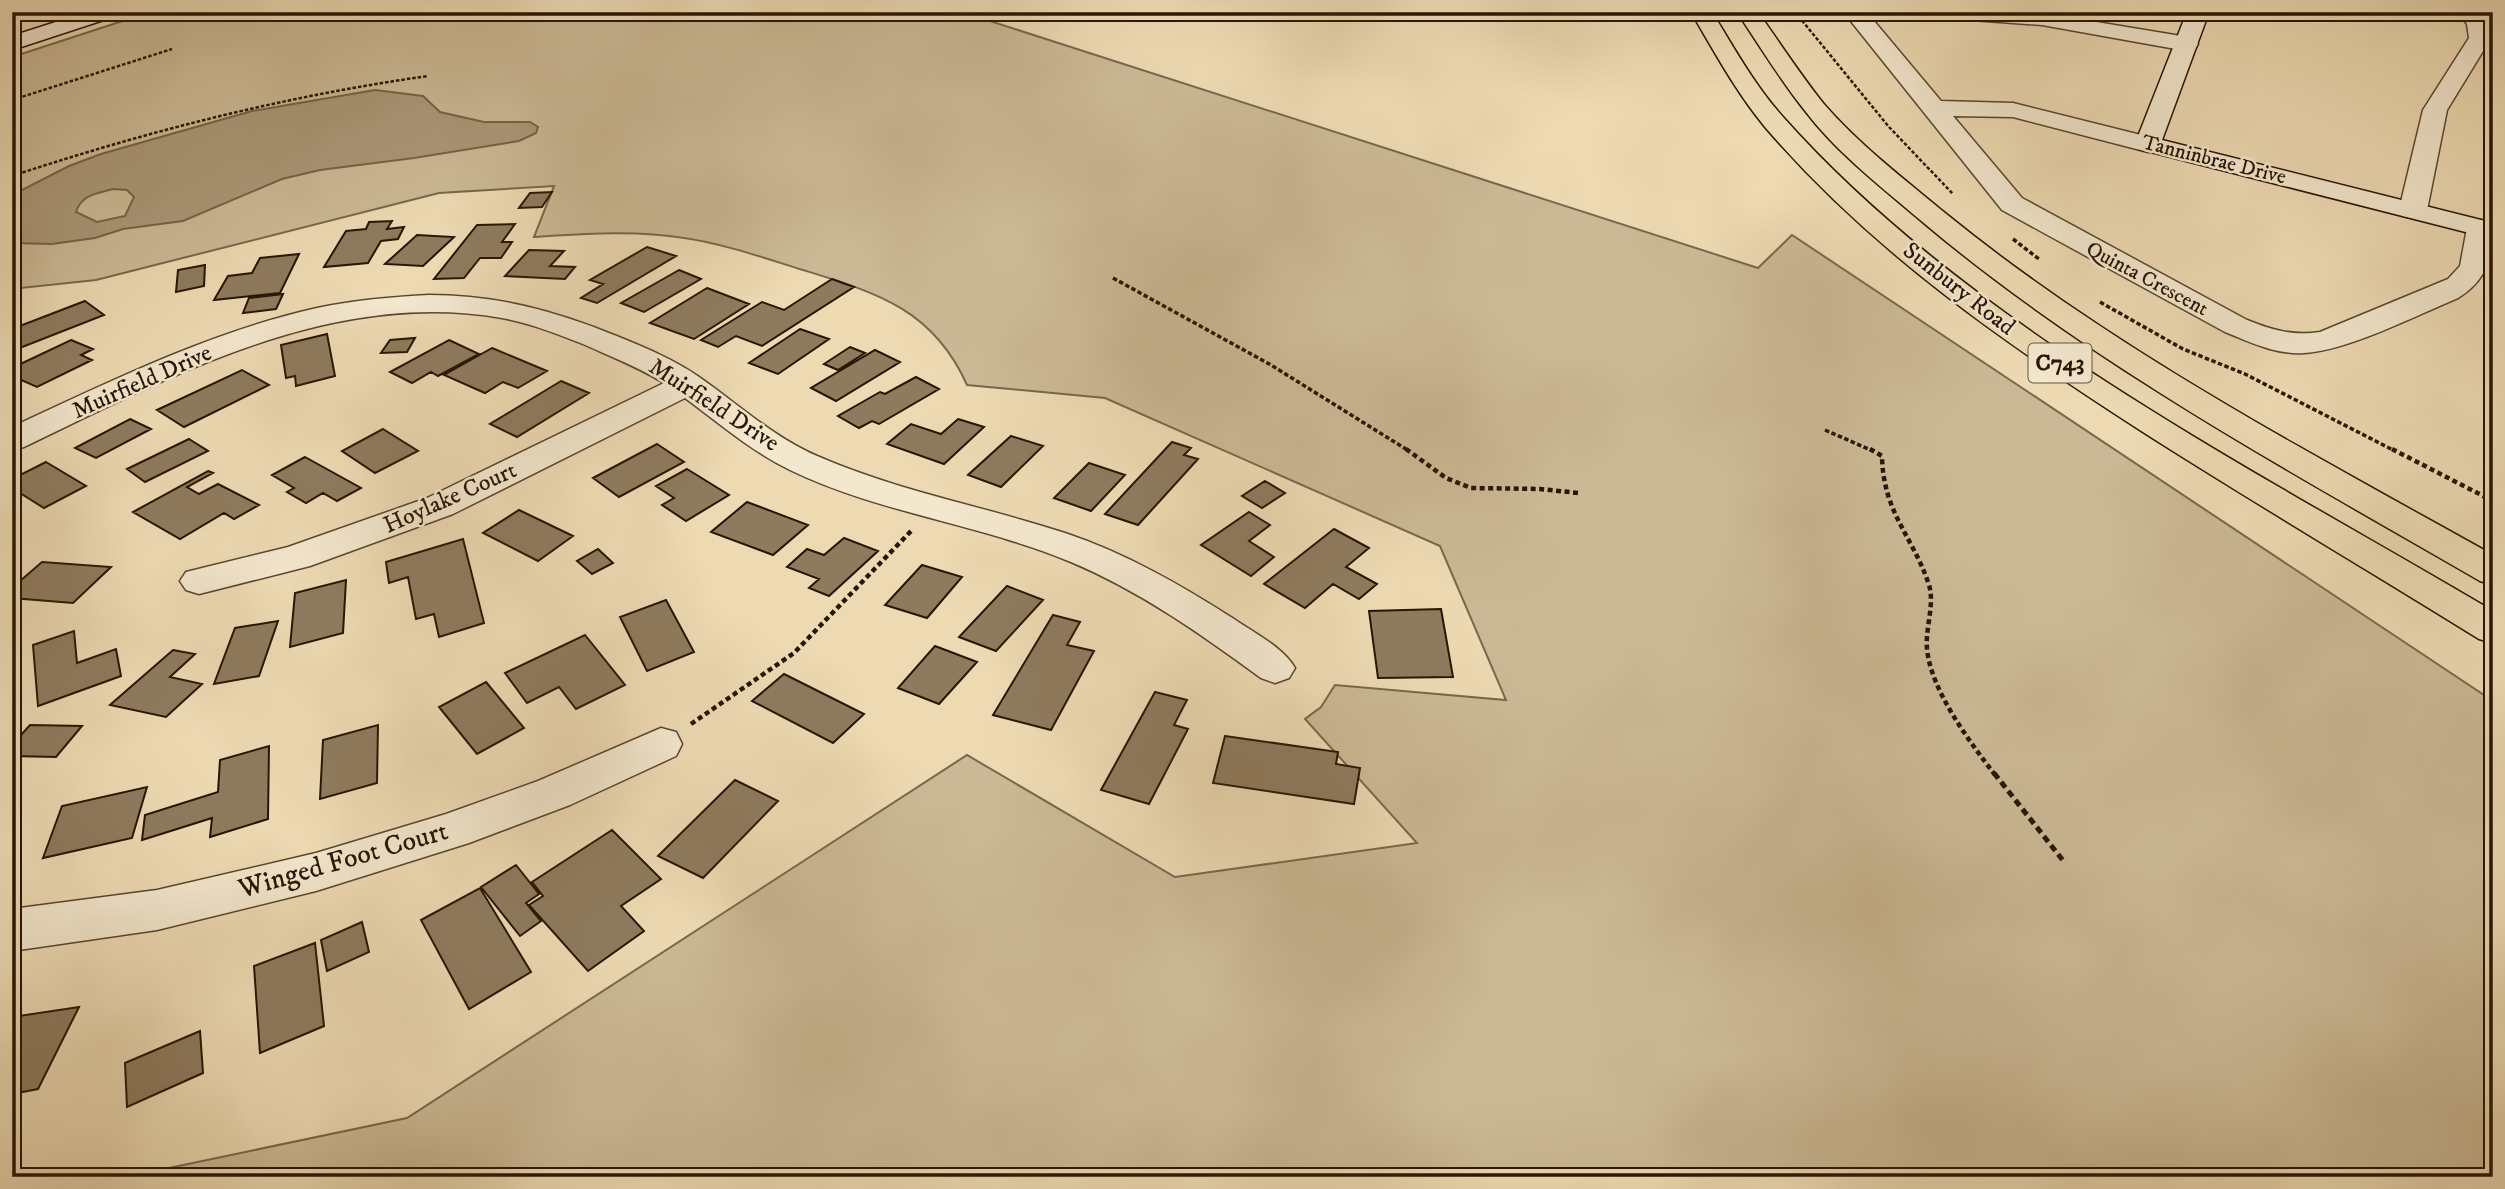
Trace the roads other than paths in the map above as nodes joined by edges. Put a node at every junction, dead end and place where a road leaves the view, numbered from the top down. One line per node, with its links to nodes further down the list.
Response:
1 (109, 12): 8 (street)
2 (1701, 12): 18 (main road, Sunbury Road / C743)
3 (1747, 12): 16 (main road, Sunbury Road / C743)
4 (1861, 12): 10 (street, Quinta Crescent)
5 (1944, 12): 9 (street)
6 (2199, 12): 9 (street)
7 (2468, 12): 12 (street)
8 (12, 43)
9 (2187, 44): 11 (street)
10 (1932, 108): 11 (street, Tanninbrae Drive); 13 (street, Quinta Crescent)
11 (2148, 144): 12 (street, Tanninbrae Drive)
12 (2413, 210): 13 (street, Tanninbrae Drive)
13 (2487, 230)
14 (688, 384): 15 (street, Muirfield Drive); 17 (street, Hoylake Court); 19 (street, Muirfield Drive)
15 (15, 436)
16 (2493, 572)
17 (199, 581)
18 (2493, 629)
19 (1275, 668)
20 (662, 744): 21 (street, Winged Foot Court)
21 (12, 930)

